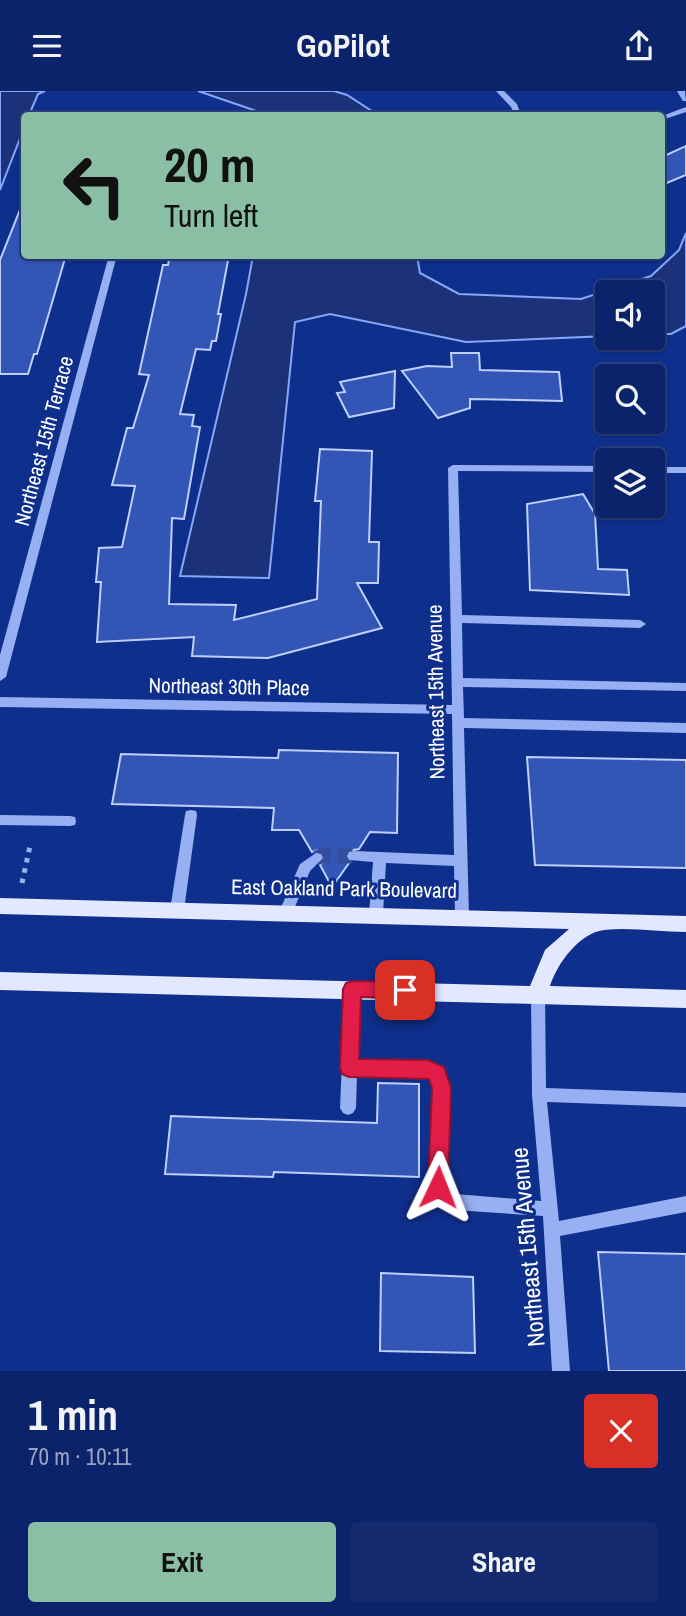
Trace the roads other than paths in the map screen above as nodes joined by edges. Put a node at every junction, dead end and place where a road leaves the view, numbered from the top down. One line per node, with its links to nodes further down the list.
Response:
1 (500, 91): 5 (street)
2 (681, 91): 3 (street)
3 (686, 99)
4 (686, 109): 6 (street)
5 (517, 112)
6 (665, 117)
7 (112, 259): 13 (street, Northeast 15th Terrace)
8 (595, 470): 11 (street, Northeast 15th Avenue)
9 (665, 470): 10 (street)
10 (686, 470)
11 (456, 619): 12 (street); 14 (street, Northeast 15th Avenue)
12 (640, 624)
13 (0, 677)
14 (457, 682): 15 (street); 17 (street, Northeast 15th Avenue)
15 (686, 687)
16 (0, 702): 17 (street, Northeast 30th Place)
17 (457, 710): 18 (street, Northeast 15th Avenue)
18 (458, 723): 19 (street); 26 (street, Northeast 15th Avenue)
19 (686, 728)
20 (191, 815): 28 (street)
21 (0, 820): 22 (street)
22 (70, 821)
23 (354, 856): 24 (street)
24 (380, 857): 26 (street); 30 (street)
25 (316, 858): 29 (street)
26 (461, 861): 31 (street, Northeast 15th Avenue)
27 (0, 906): 28 (main road, East Oakland Park Boulevard)
28 (177, 910): 29 (main road, East Oakland Park Boulevard)
29 (286, 912): 30 (main road, East Oakland Park Boulevard)
30 (376, 914): 31 (main road, East Oakland Park Boulevard)
31 (462, 916): 32 (main road, East Oakland Park Boulevard)
32 (600, 921): 33 (main road, East Oakland Park Boulevard); 36 (main road)
33 (686, 924)
34 (0, 981): 35 (main road)
35 (352, 989): 36 (main road); 38 (street)
36 (538, 994): 37 (main road); 39 (street, Northeast 15th Avenue)
37 (686, 999)
38 (349, 1068): 41 (street); 43 (street)
39 (539, 1095): 40 (street); 43 (street, Northeast 15th Avenue)
40 (686, 1100)
41 (348, 1108)
42 (686, 1204): 44 (street)
43 (548, 1209): 44 (street, Northeast 15th Avenue)
44 (552, 1230): 45 (street, Northeast 15th Avenue)
45 (561, 1371)

